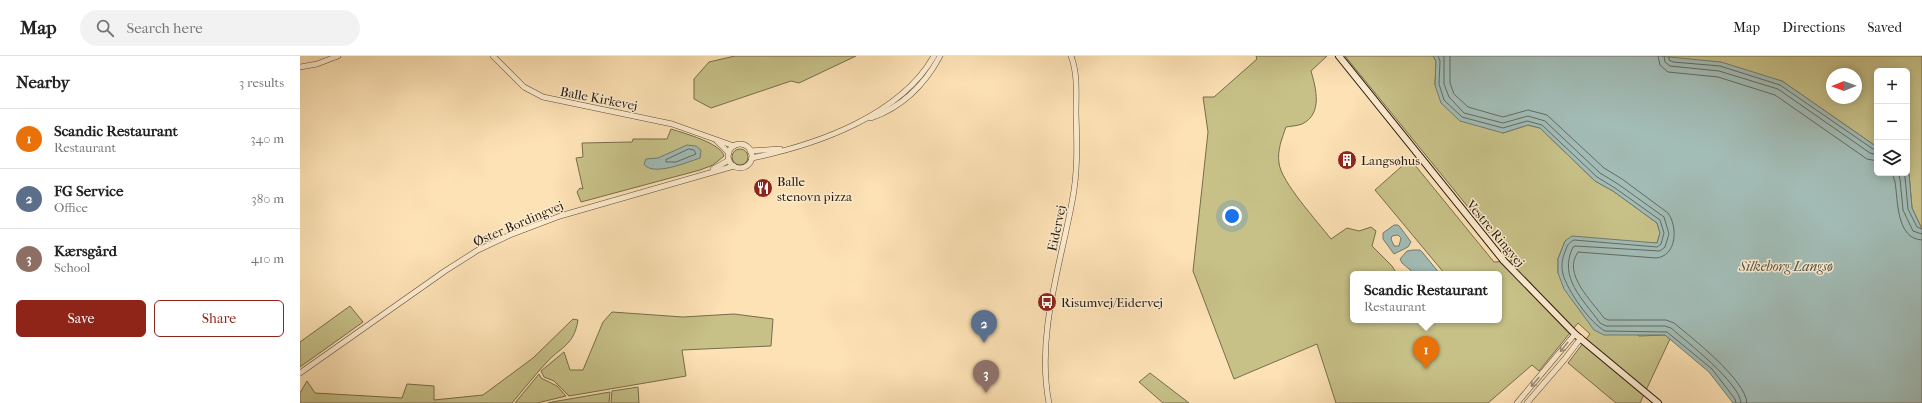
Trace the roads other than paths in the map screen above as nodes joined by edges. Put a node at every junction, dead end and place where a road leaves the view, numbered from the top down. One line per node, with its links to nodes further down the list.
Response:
1 (338, 56): 7 (street)
2 (493, 56): 9 (street, Balle Kirkevej)
3 (934, 56): 8 (street)
4 (940, 56): 8 (street)
5 (1071, 56): 20 (street, Eidervej)
6 (1340, 56): 18 (main road, Vestre Ringvej)
7 (300, 67)
8 (853, 124): 11 (street)
9 (713, 138): 10 (street, Balle Kirkevej); 13 (street, Balle Kirkevej)
10 (734, 146): 12 (street); 13 (street)
11 (791, 148): 12 (street); 14 (street)
12 (750, 151): 14 (street)
13 (729, 153): 15 (street)
14 (752, 158): 16 (street)
15 (729, 160): 16 (street); 17 (street, Øster Bordingvej)
16 (734, 166): 17 (street, Øster Bordingvej)
17 (705, 173): 19 (street, Øster Bordingvej)
18 (1578, 336): 21 (street, one-way to 21); 22 (street); 23 (main road, Vestre Ringvej)
19 (300, 373)
20 (1049, 403)
21 (1517, 403)
22 (1527, 403)
23 (1658, 403)

